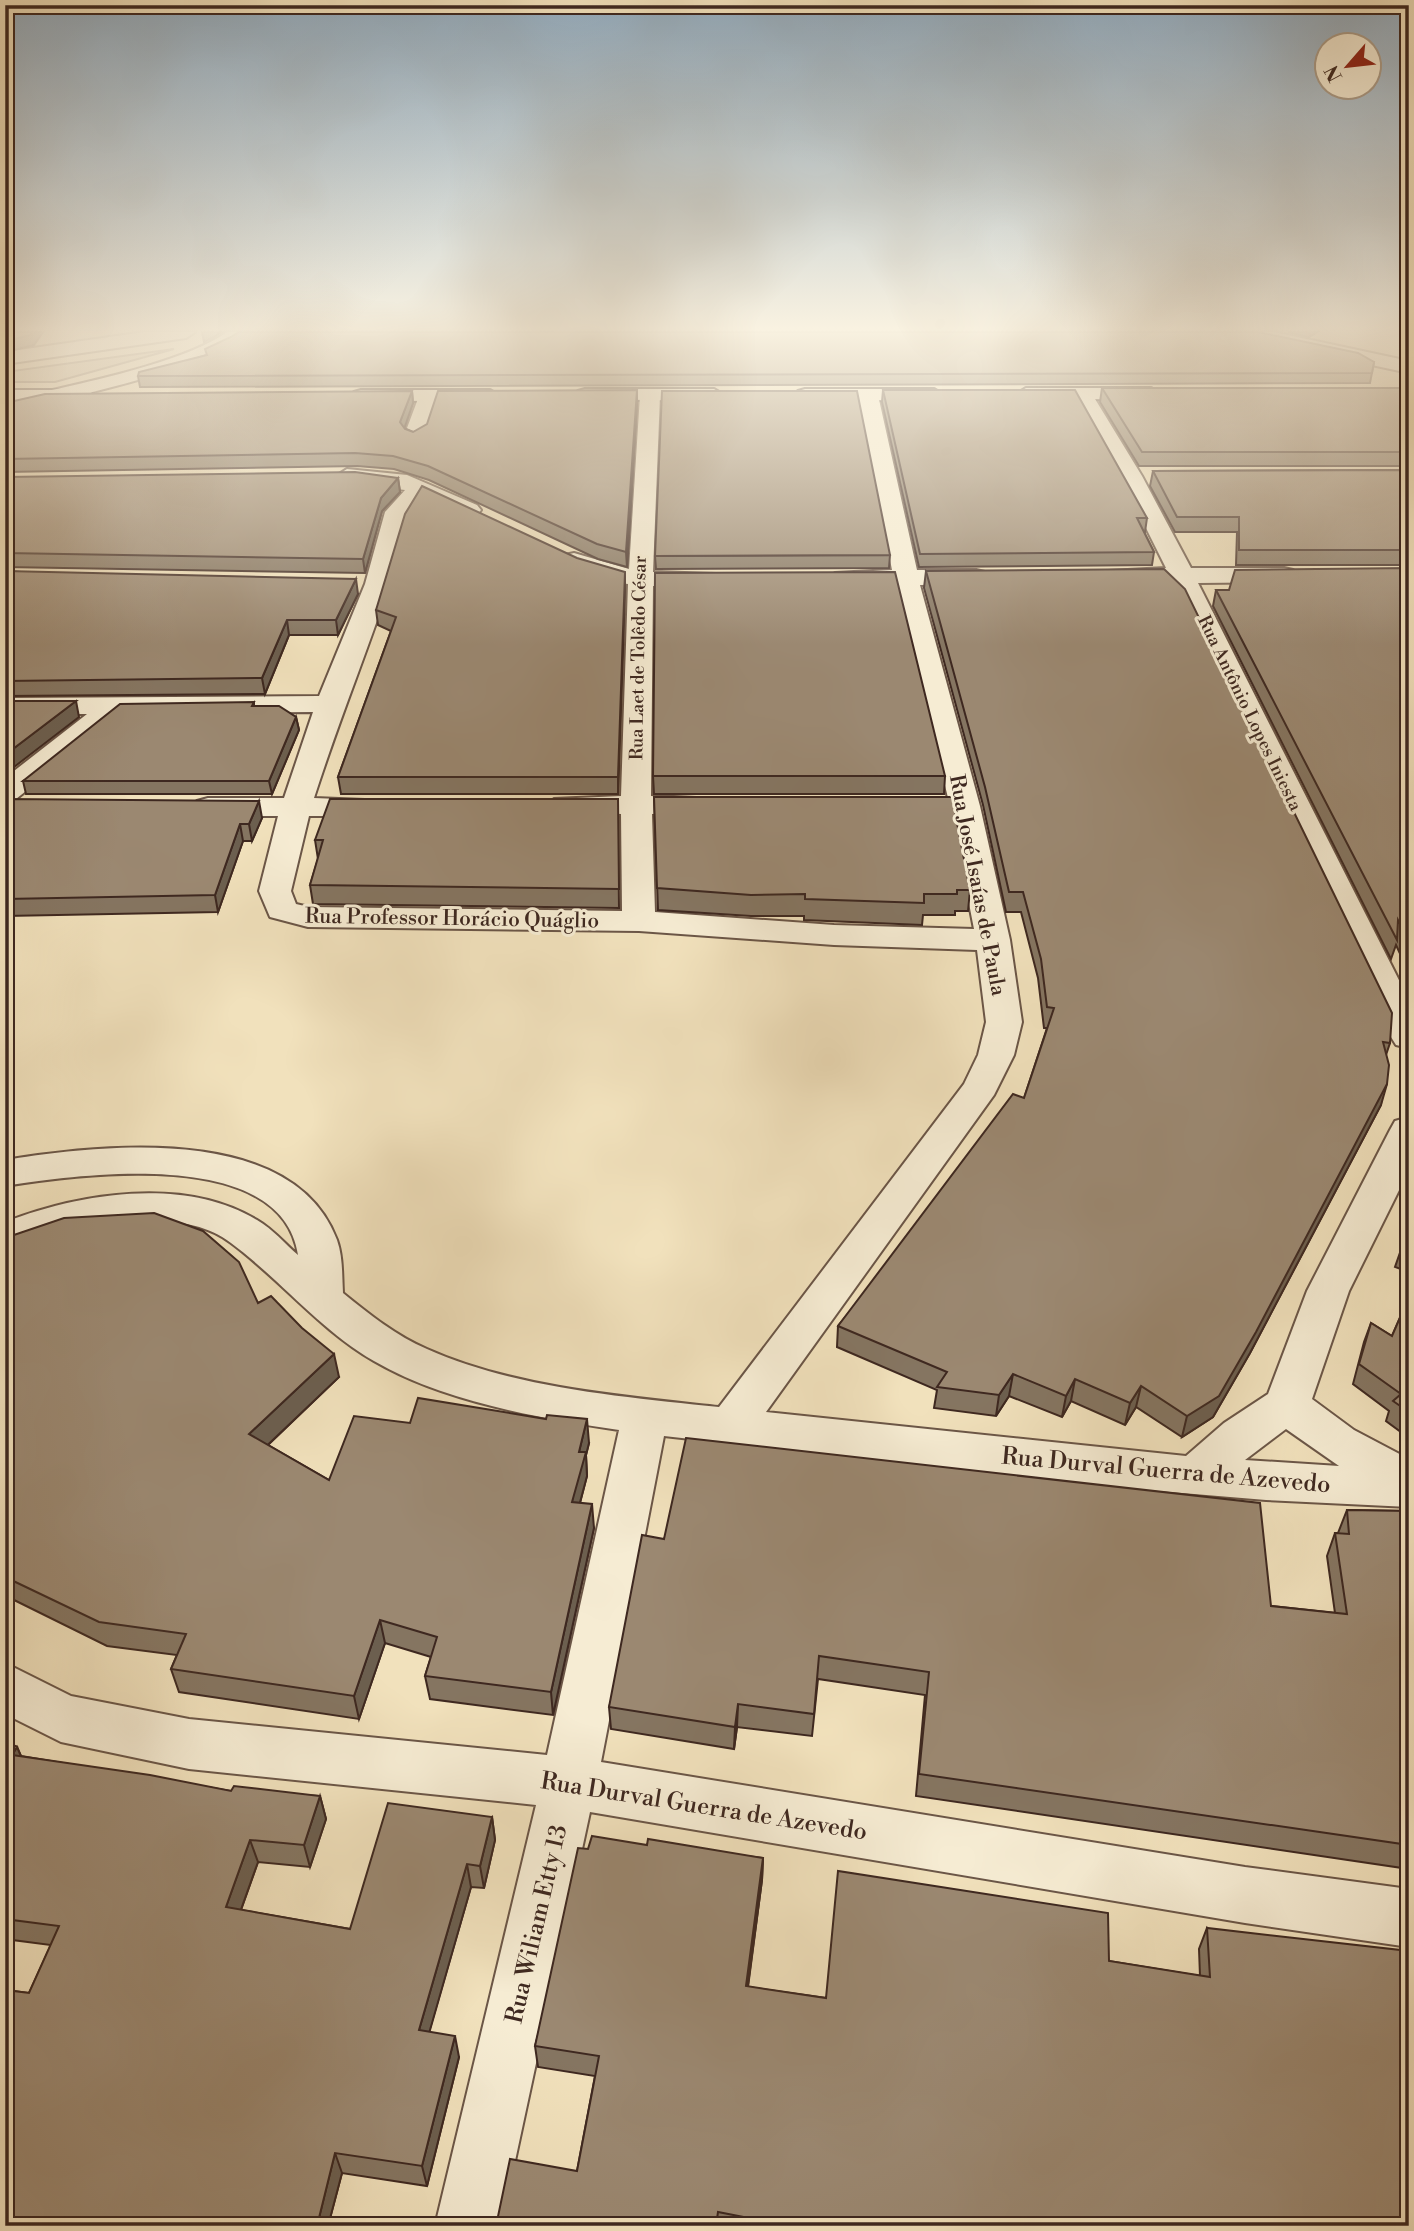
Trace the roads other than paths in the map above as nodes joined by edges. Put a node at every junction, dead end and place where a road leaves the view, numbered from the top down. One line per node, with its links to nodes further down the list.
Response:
1 (647, 436): 15 (street, Rua Laet de Tolêdo César)
2 (877, 436): 12 (street, Rua José Isaías de Paula)
3 (1114, 436): 8 (street, Rua Antônio Lopes Iniesta)
4 (330, 477): 5 (street)
5 (421, 487): 6 (street); 17 (street, Rua Professor Horácio Quáglio)
6 (492, 521)
7 (552, 550): 15 (street)
8 (1182, 575): 9 (street); 11 (street); 30 (street, Rua Antônio Lopes Iniesta)
9 (1302, 575)
10 (1003, 576): 12 (street)
11 (1099, 576)
12 (906, 577): 13 (street); 29 (street, Rua José Isaías de Paula)
13 (826, 578)
14 (732, 579): 15 (street)
15 (638, 580): 22 (street, Rua Laet de Tolêdo César)
16 (349, 584): 17 (street)
17 (377, 584): 18 (street, Rua Professor Horácio Quáglio)
18 (330, 704): 19 (street); 27 (street, Rua Professor Horácio Quáglio)
19 (116, 705): 20 (street); 21 (street)
20 (5, 706)
21 (5, 793)
22 (635, 804): 23 (street); 24 (street); 28 (street, Rua Laet de Tolêdo César)
23 (540, 805)
24 (731, 805)
25 (404, 806): 27 (street)
26 (182, 807): 27 (street)
27 (296, 807): 28 (street, Rua Professor Horácio Quáglio)
28 (639, 921): 29 (street, Rua Professor Horácio Quáglio)
29 (993, 940): 37 (street, Rua José Isaías de Paula)
30 (1409, 1037)
31 (1409, 1130): 35 (street)
32 (5, 1173): 34 (street)
33 (5, 1238): 34 (street, Rua Durval Guerra de Azevedo)
34 (322, 1299): 36 (street, Rua Durval Guerra de Azevedo)
35 (1287, 1405): 38 (street); 39 (street)
36 (645, 1416): 37 (street, Rua Durval Guerra de Azevedo); 42 (street, Rua Wiliam Etty 13)
37 (731, 1425): 38 (street, Rua Durval Guerra de Azevedo)
38 (1197, 1474): 40 (street, Rua Durval Guerra de Azevedo)
39 (1409, 1481)
40 (1409, 1488)
41 (5, 1686): 42 (street, Rua Durval Guerra de Azevedo)
42 (569, 1783): 43 (street, Rua Durval Guerra de Azevedo); 44 (street, Rua Wiliam Etty 13)
43 (1409, 1918)
44 (468, 2226)

